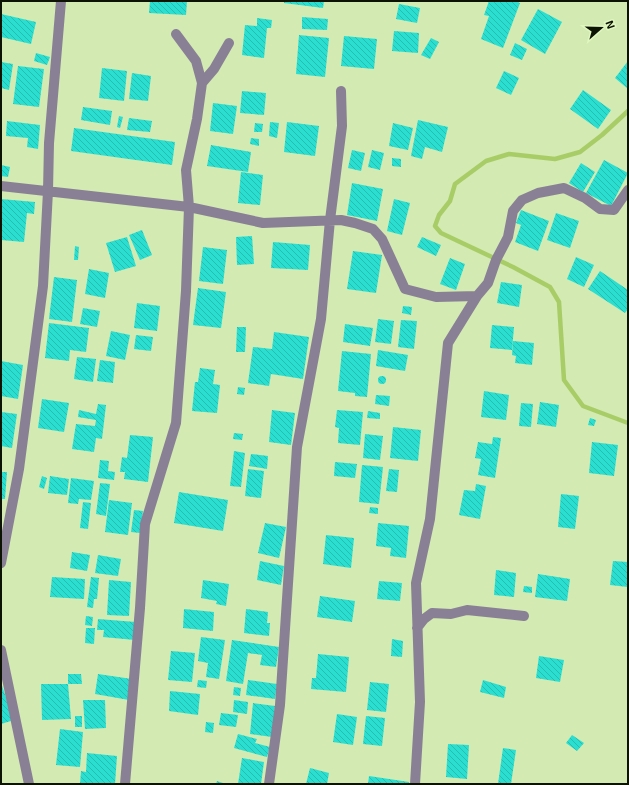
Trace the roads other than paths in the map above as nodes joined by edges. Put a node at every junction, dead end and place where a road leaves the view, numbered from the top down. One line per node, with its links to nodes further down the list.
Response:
1 (61, 1): 8 (street)
2 (176, 34): 4 (street)
3 (229, 43): 4 (street)
4 (202, 83): 9 (street)
5 (341, 91): 10 (street)
6 (1, 186): 8 (street)
7 (628, 190): 11 (street)
8 (48, 191): 9 (street); 12 (street)
9 (189, 208): 10 (street); 17 (street)
10 (330, 220): 11 (street); 18 (street)
11 (477, 296): 14 (street)
12 (1, 564)
13 (524, 616): 14 (street)
14 (417, 628): 19 (street)
15 (1, 650): 16 (street)
16 (29, 784)
17 (125, 784)
18 (269, 784)
19 (415, 784)

